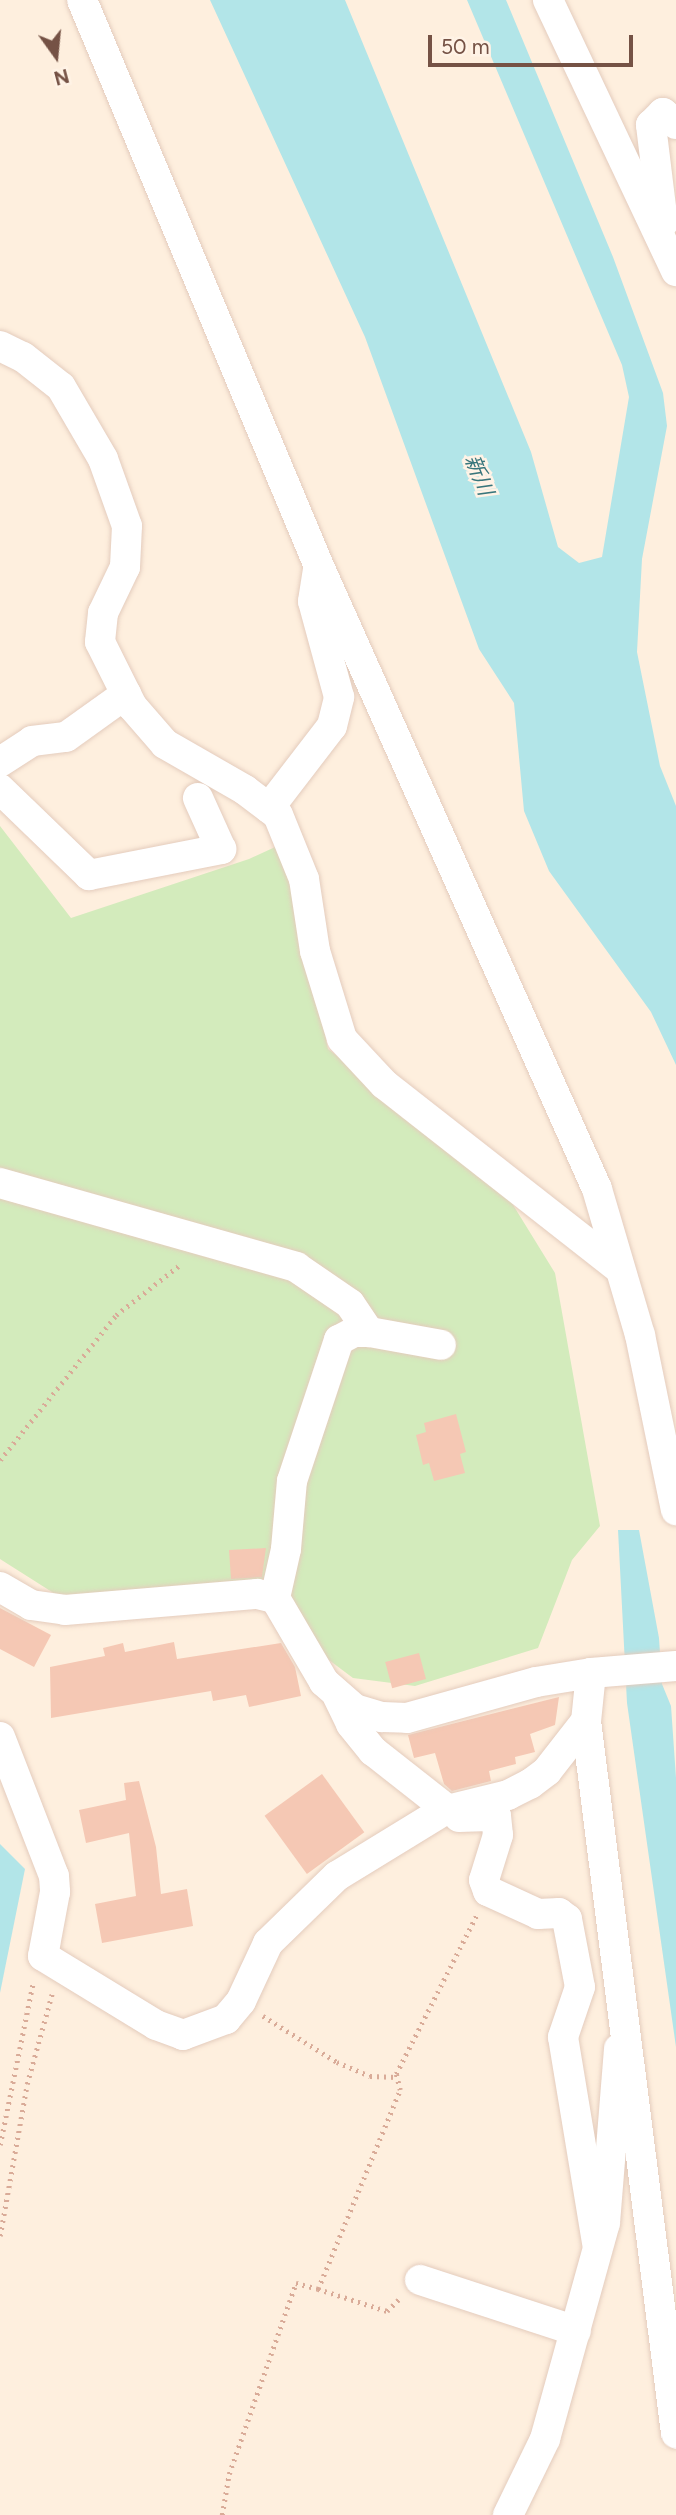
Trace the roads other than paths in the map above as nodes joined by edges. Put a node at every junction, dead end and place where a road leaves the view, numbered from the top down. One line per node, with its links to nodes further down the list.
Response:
1 (82, 0): 6 (street)
2 (548, 0): 4 (street)
3 (676, 124): 4 (street)
4 (671, 258)
5 (0, 346): 7 (street)
6 (318, 564): 11 (street); 13 (street)
7 (126, 694): 8 (street); 11 (street)
8 (0, 762)
9 (0, 789): 10 (street)
10 (198, 799)
11 (269, 808): 13 (street)
12 (0, 1183): 14 (street)
13 (617, 1267): 16 (street)
14 (369, 1332): 15 (street); 18 (street)
15 (441, 1345)
16 (676, 1510)
17 (0, 1587): 18 (street)
18 (275, 1598): 21 (street)
19 (673, 1667): 20 (street)
20 (605, 1672): 21 (street); 22 (street)
21 (336, 1693): 24 (street)
22 (586, 1721): 24 (street); 25 (street)
23 (0, 1737): 24 (street)
24 (445, 1811): 26 (street)
25 (627, 2022): 26 (street); 29 (street)
26 (597, 2243): 28 (street)
27 (420, 2280): 28 (street)
28 (576, 2331): 30 (street)
29 (676, 2433)
30 (508, 2515)

